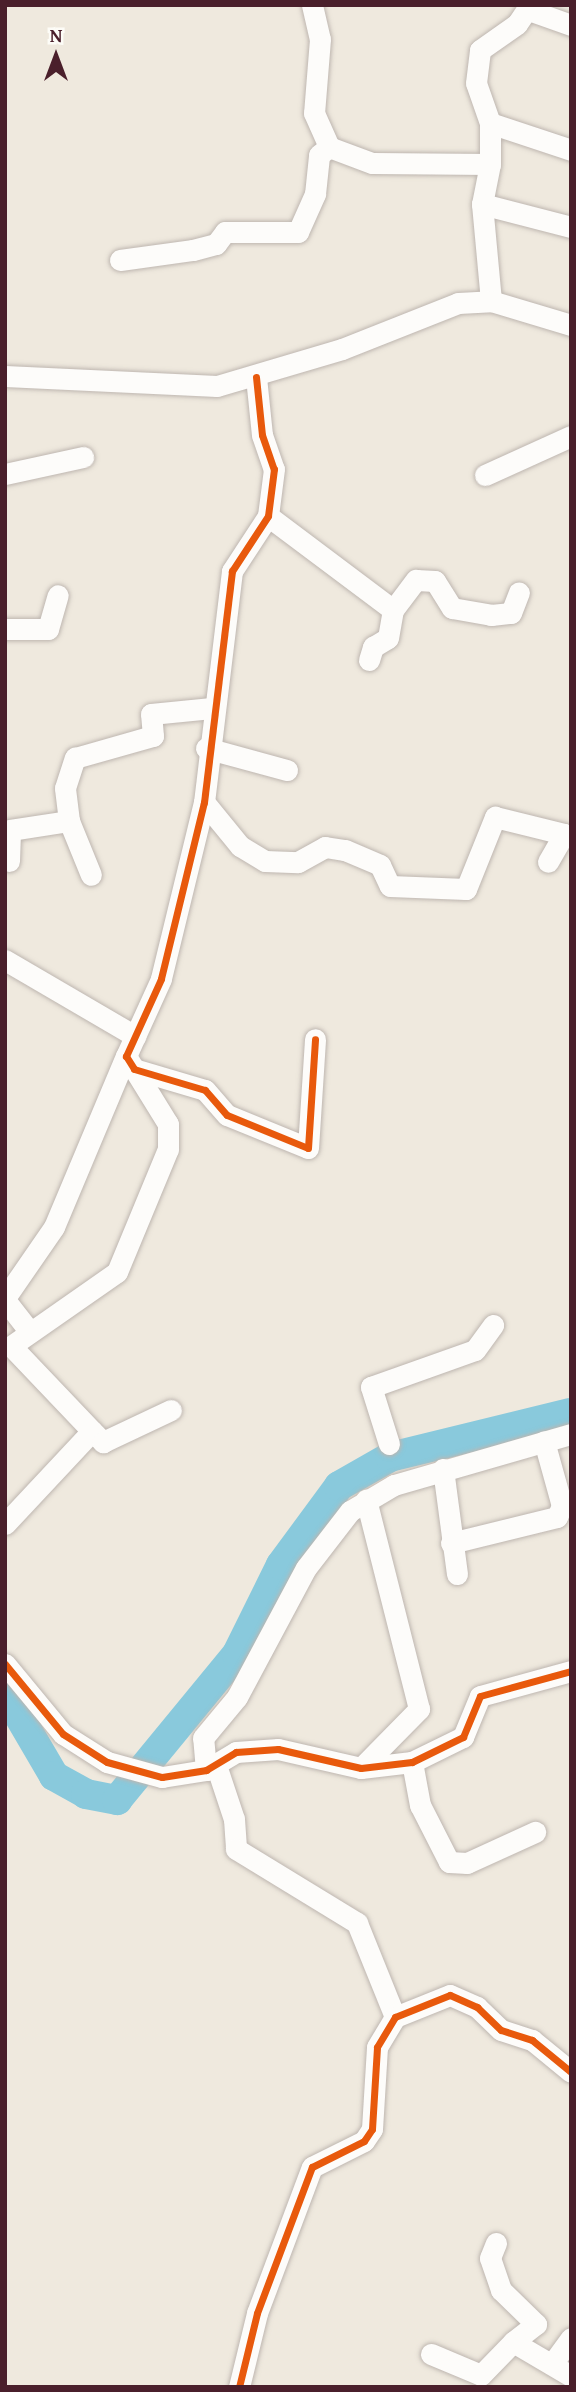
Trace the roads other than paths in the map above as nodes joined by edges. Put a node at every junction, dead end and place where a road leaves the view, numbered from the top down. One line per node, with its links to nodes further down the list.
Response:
1 (312, 5): 5 (street)
2 (530, 7): 3 (street); 4 (street)
3 (571, 25)
4 (490, 123): 6 (street); 7 (street)
5 (329, 147): 7 (street); 10 (street)
6 (571, 150)
7 (491, 164): 8 (street)
8 (482, 204): 9 (street); 11 (street)
9 (571, 227)
10 (120, 260)
11 (491, 301): 12 (street); 14 (street)
12 (571, 325)
13 (5, 376): 14 (street)
14 (256, 377): 19 (street)
15 (571, 436): 18 (street)
16 (83, 457): 17 (street)
17 (5, 474)
18 (485, 475)
19 (268, 516): 22 (street); 25 (street)
20 (519, 592): 22 (street)
21 (58, 595): 23 (street)
22 (393, 610): 24 (street)
23 (5, 629)
24 (369, 660)
25 (212, 708): 26 (street); 29 (street)
26 (206, 747): 27 (street); 28 (street)
27 (287, 770)
28 (204, 802): 31 (street); 34 (street)
29 (69, 821): 30 (street); 32 (street)
30 (9, 861)
31 (548, 862)
32 (91, 875)
33 (5, 960): 34 (street)
34 (135, 1036): 36 (street)
35 (315, 1038): 36 (street)
36 (130, 1063): 37 (street); 39 (street)
37 (5, 1299): 39 (street)
38 (493, 1325): 45 (street)
39 (29, 1331): 40 (street)
40 (8, 1348): 42 (street)
41 (171, 1410): 42 (street)
42 (92, 1431): 48 (street)
43 (571, 1434): 44 (street)
44 (544, 1441): 46 (street); 49 (street)
45 (389, 1444)
46 (443, 1469): 47 (street); 49 (street)
47 (366, 1500): 54 (street); 55 (street)
48 (5, 1524)
49 (451, 1544): 50 (street)
50 (457, 1574)
51 (5, 1664): 54 (street)
52 (571, 1671): 53 (street)
53 (412, 1762): 55 (street); 56 (street)
54 (211, 1767): 55 (street); 57 (street)
55 (361, 1768)
56 (535, 1832)
57 (395, 2017): 58 (street); 66 (street)
58 (571, 2072)
59 (496, 2243): 61 (street)
60 (571, 2338): 63 (street)
61 (513, 2342): 63 (street); 65 (street)
62 (431, 2354): 65 (street)
63 (552, 2364): 64 (street)
64 (571, 2375)
65 (479, 2381)
66 (239, 2387)

